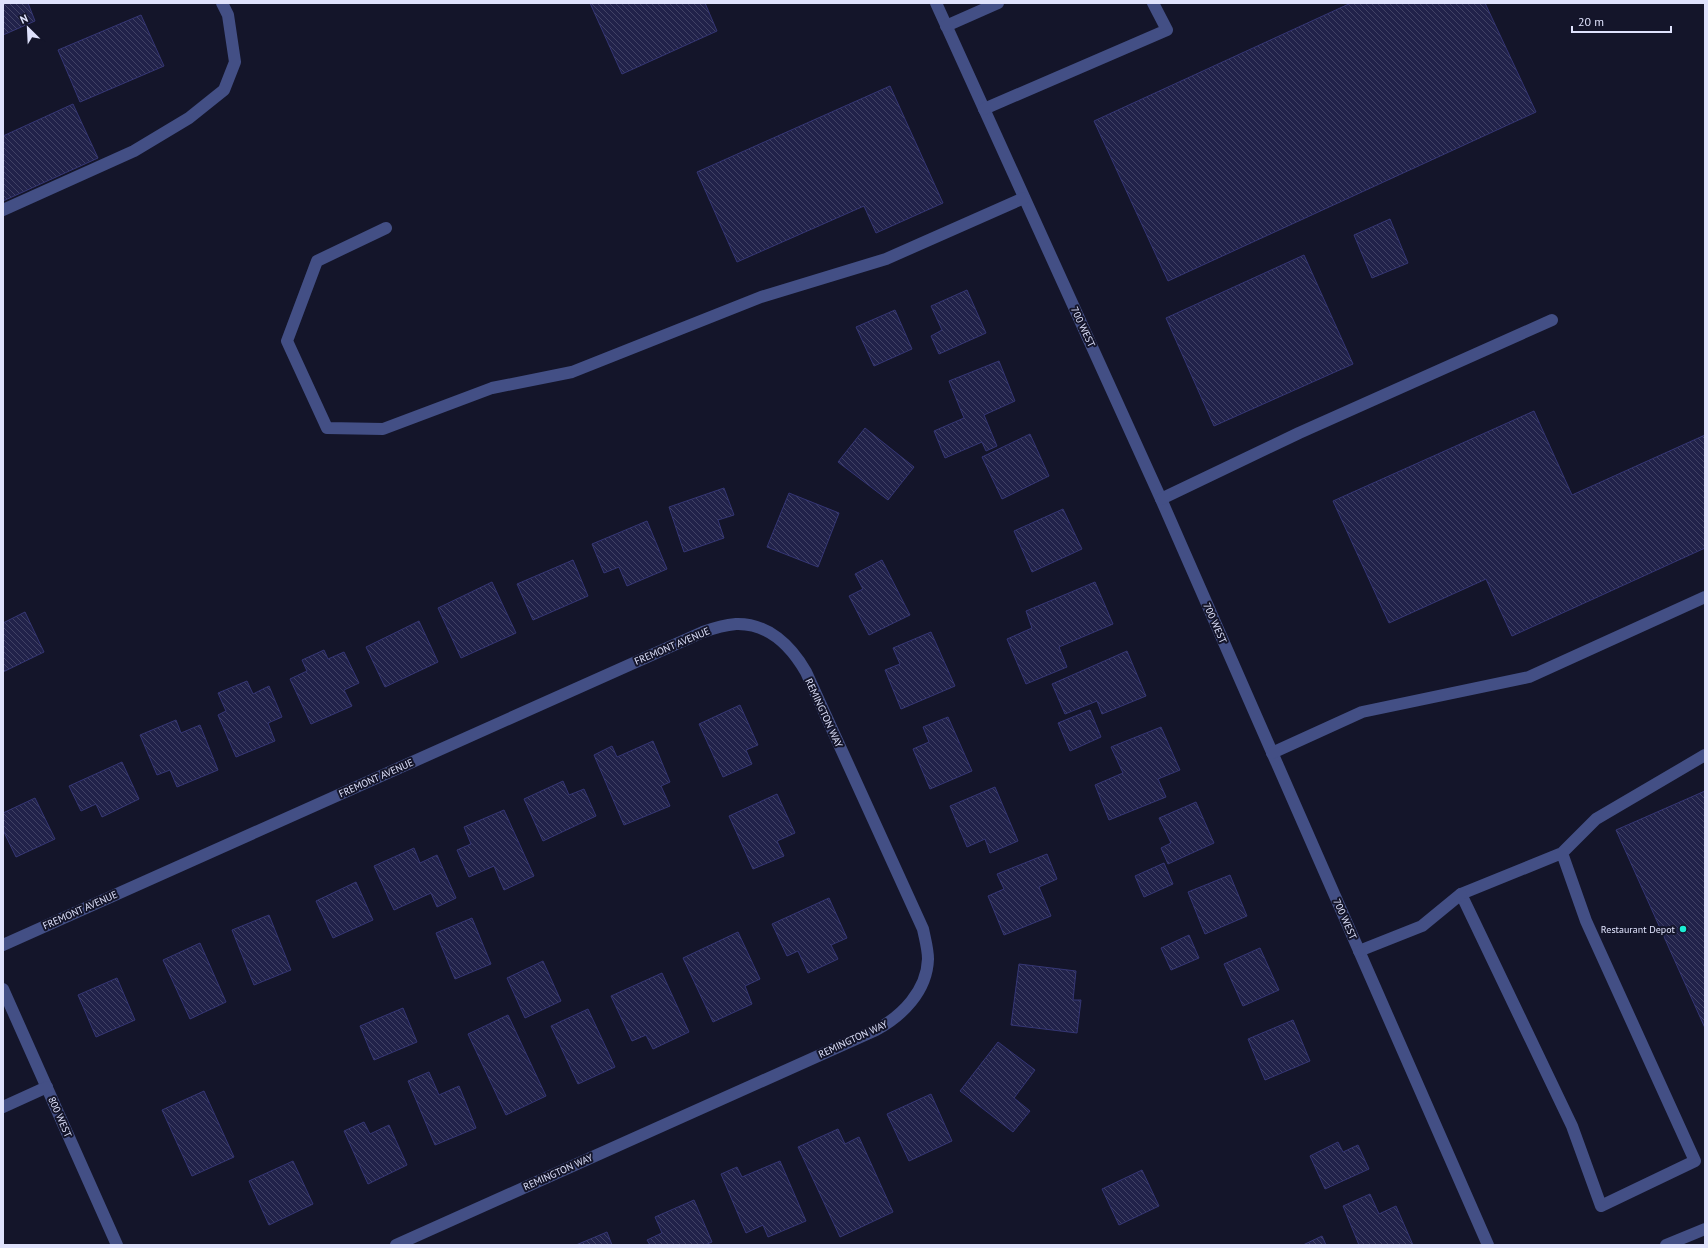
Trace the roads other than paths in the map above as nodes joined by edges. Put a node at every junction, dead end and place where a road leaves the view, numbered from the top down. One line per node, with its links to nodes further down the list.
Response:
1 (222, 3): 8 (street)
2 (936, 3): 5 (street, 700 WEST)
3 (998, 3): 5 (street)
4 (1153, 3): 6 (street)
5 (946, 26): 6 (street, 700 WEST)
6 (984, 109): 7 (street, 700 WEST)
7 (1024, 198): 9 (street); 11 (street, 700 WEST)
8 (3, 210)
9 (386, 228)
10 (1552, 320): 11 (street)
11 (1161, 499): 14 (street, 700 WEST)
12 (1705, 597): 14 (street)
13 (753, 626): 18 (street, FREMONT AVENUE); 25 (street, REMINGTON WAY)
14 (1272, 753): 19 (street, 700 WEST)
15 (1705, 755): 16 (street)
16 (1562, 853): 17 (street); 17 (street)
17 (1461, 894): 19 (street)
18 (3, 944)
19 (1359, 952): 26 (street, 700 WEST)
20 (3, 989): 21 (street, 800 WEST)
21 (47, 1087): 22 (street); 24 (street, 800 WEST)
22 (3, 1107)
23 (1705, 1229): 27 (street)
24 (117, 1245)
25 (396, 1245)
26 (1488, 1245)
27 (1666, 1245)

